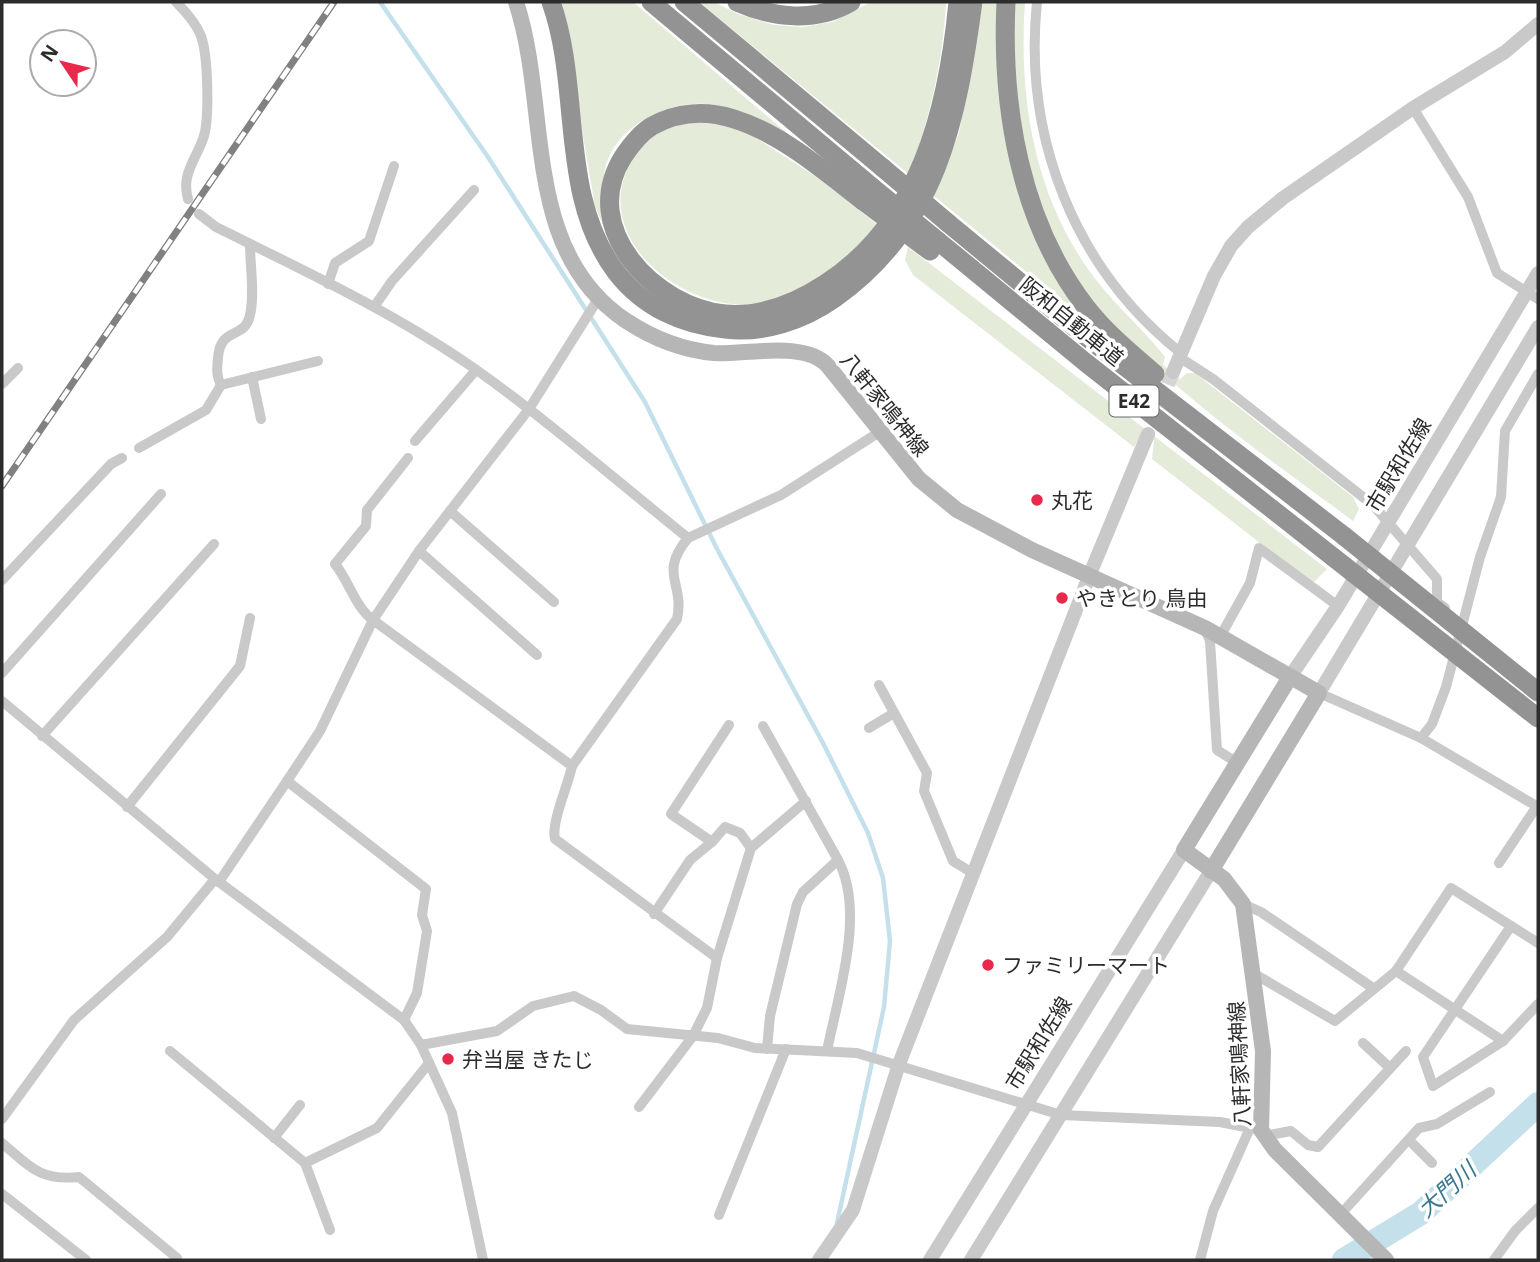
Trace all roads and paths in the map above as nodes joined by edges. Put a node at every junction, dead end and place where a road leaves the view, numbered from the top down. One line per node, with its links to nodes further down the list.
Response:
1 (176, 2): 17 (street)
2 (516, 2): 23 (main road, 八軒家鳴神線)
3 (551, 2): 9 (highway)
4 (651, 2): 16 (highway, 阪和自動車道 / E42)
5 (684, 2): 36 (highway, 阪和自動車道 / E42, bridge)
6 (737, 2): 7 (highway)
7 (851, 2)
8 (958, 2): 16 (highway)
9 (973, 2)
10 (1006, 2): 36 (highway)
11 (1037, 2): 26 (street)
12 (1538, 24): 13 (street)
13 (1413, 108): 22 (street); 26 (street)
14 (394, 166): 21 (street)
15 (474, 190): 24 (street)
16 (868, 194): 67 (highway, 阪和自動車道 / E42, bridge)
17 (188, 199)
18 (200, 214): 19 (street)
19 (250, 244): 21 (street); 34 (street)
20 (1538, 273): 22 (street, 市駅和佐線)
21 (328, 284): 24 (street)
22 (1533, 295): 46 (street, 市駅和佐線)
23 (595, 303): 35 (street); 38 (main road, 八軒家鳴神線)
24 (374, 307): 29 (street)
25 (1538, 327): 49 (street)
26 (1180, 355): 30 (street); 46 (street)
27 (318, 361): 32 (street)
28 (18, 368): 33 (street)
29 (476, 370): 35 (street); 40 (street)
30 (1173, 372)
31 (1538, 374): 57 (street)
32 (252, 377): 34 (street); 37 (street)
33 (2, 384)
34 (221, 385): 41 (street)
35 (529, 409): 45 (street); 47 (street)
36 (1186, 414): 63 (highway, 阪和自動車道 / E42, bridge)
37 (261, 419)
38 (881, 431): 47 (street); 51 (main road, 八軒家鳴神線)
39 (1148, 434): 51 (street)
40 (415, 441)
41 (139, 448)
42 (122, 458): 52 (street)
43 (408, 458): 56 (street)
44 (161, 494): 60 (street)
45 (450, 511): 50 (street); 53 (street)
46 (1389, 520): 49 (street); 54 (street, 市駅和佐線)
47 (688, 538): 74 (street)
48 (214, 544): 71 (street)
49 (1409, 546): 57 (street); 64 (street)
50 (419, 551): 56 (street); 59 (street)
51 (1090, 574): 58 (main road, 八軒家鳴神線); 85 (street)
52 (2, 580)
53 (554, 602)
54 (1338, 606): 58 (street); 61 (street, 市駅和佐線)
55 (250, 618): 77 (street)
56 (373, 620): 74 (street); 75 (street)
57 (1462, 621): 72 (street)
58 (1212, 633): 61 (main road, 八軒家鳴神線); 73 (street)
59 (537, 655)
60 (2, 673)
61 (1290, 677): 64 (main road, 八軒家鳴神線); 73 (main road)
62 (879, 685): 66 (street)
63 (1538, 692)
64 (1319, 694): 72 (street); 84 (main road)
65 (2, 701): 71 (street)
66 (894, 713): 70 (street); 85 (street)
67 (1538, 718)
68 (729, 725): 79 (street)
69 (763, 726): 76 (street)
70 (869, 728)
71 (43, 736): 77 (street)
72 (1421, 738): 78 (street)
73 (1236, 762): 81 (main road)
74 (572, 766): 88 (street)
75 (287, 780): 86 (street); 97 (street)
76 (806, 801): 80 (street); 82 (street)
77 (127, 807): 86 (street)
78 (1538, 807): 83 (street)
79 (712, 842): 80 (street); 88 (street)
80 (751, 848): 91 (street)
81 (1184, 850): 84 (main road); 111 (street, 市駅和佐線)
82 (838, 860): 102 (street); 105 (street)
83 (1499, 863)
84 (1211, 871): 87 (main road); 115 (street)
85 (974, 874): 108 (street)
86 (217, 880): 97 (street); 114 (street)
87 (1243, 904): 93 (main road, 八軒家鳴神線); 94 (street)
88 (654, 914): 91 (street)
89 (1511, 926): 90 (street); 92 (street); 96 (street)
90 (1538, 943)
91 (717, 958): 98 (street)
92 (1396, 971): 94 (street); 96 (street)
93 (1253, 973): 94 (street); 116 (main road, 八軒家鳴神線)
94 (1373, 988)
95 (1538, 1004): 99 (street)
96 (1455, 1008): 99 (street); 99 (street)
97 (404, 1020): 101 (street)
98 (693, 1036): 101 (street); 102 (street); 113 (street)
99 (1503, 1041)
100 (1363, 1043): 109 (street)
101 (421, 1045): 107 (street)
102 (767, 1048): 103 (street)
103 (786, 1049): 105 (street); 124 (street)
104 (170, 1051): 117 (street)
105 (827, 1051): 108 (street)
106 (1406, 1051): 109 (street)
107 (429, 1063): 120 (street); 130 (street)
108 (899, 1064): 111 (street); 131 (street)
109 (1390, 1068): 116 (street)
110 (1490, 1092): 118 (street)
111 (1024, 1104): 115 (street); 132 (street, 市駅和佐線)
112 (300, 1105): 117 (street)
113 (639, 1107)
114 (3, 1114)
115 (1061, 1115): 116 (street); 133 (street)
116 (1259, 1131): 125 (main road, 八軒家鳴神線); 134 (street)
117 (274, 1138): 120 (street)
118 (1409, 1140): 121 (street); 125 (street)
119 (2, 1143): 127 (street)
120 (305, 1163): 126 (street)
121 (1432, 1163)
122 (2, 1194): 129 (street)
123 (1538, 1208): 135 (street)
124 (719, 1215)
125 (1343, 1219): 128 (main road, 八軒家鳴神線)
126 (330, 1230)
127 (177, 1258)
128 (1385, 1259)
129 (86, 1260)
130 (484, 1260)
131 (819, 1260)
132 (930, 1260)
133 (971, 1260)
134 (1200, 1260)
135 (1494, 1260)

